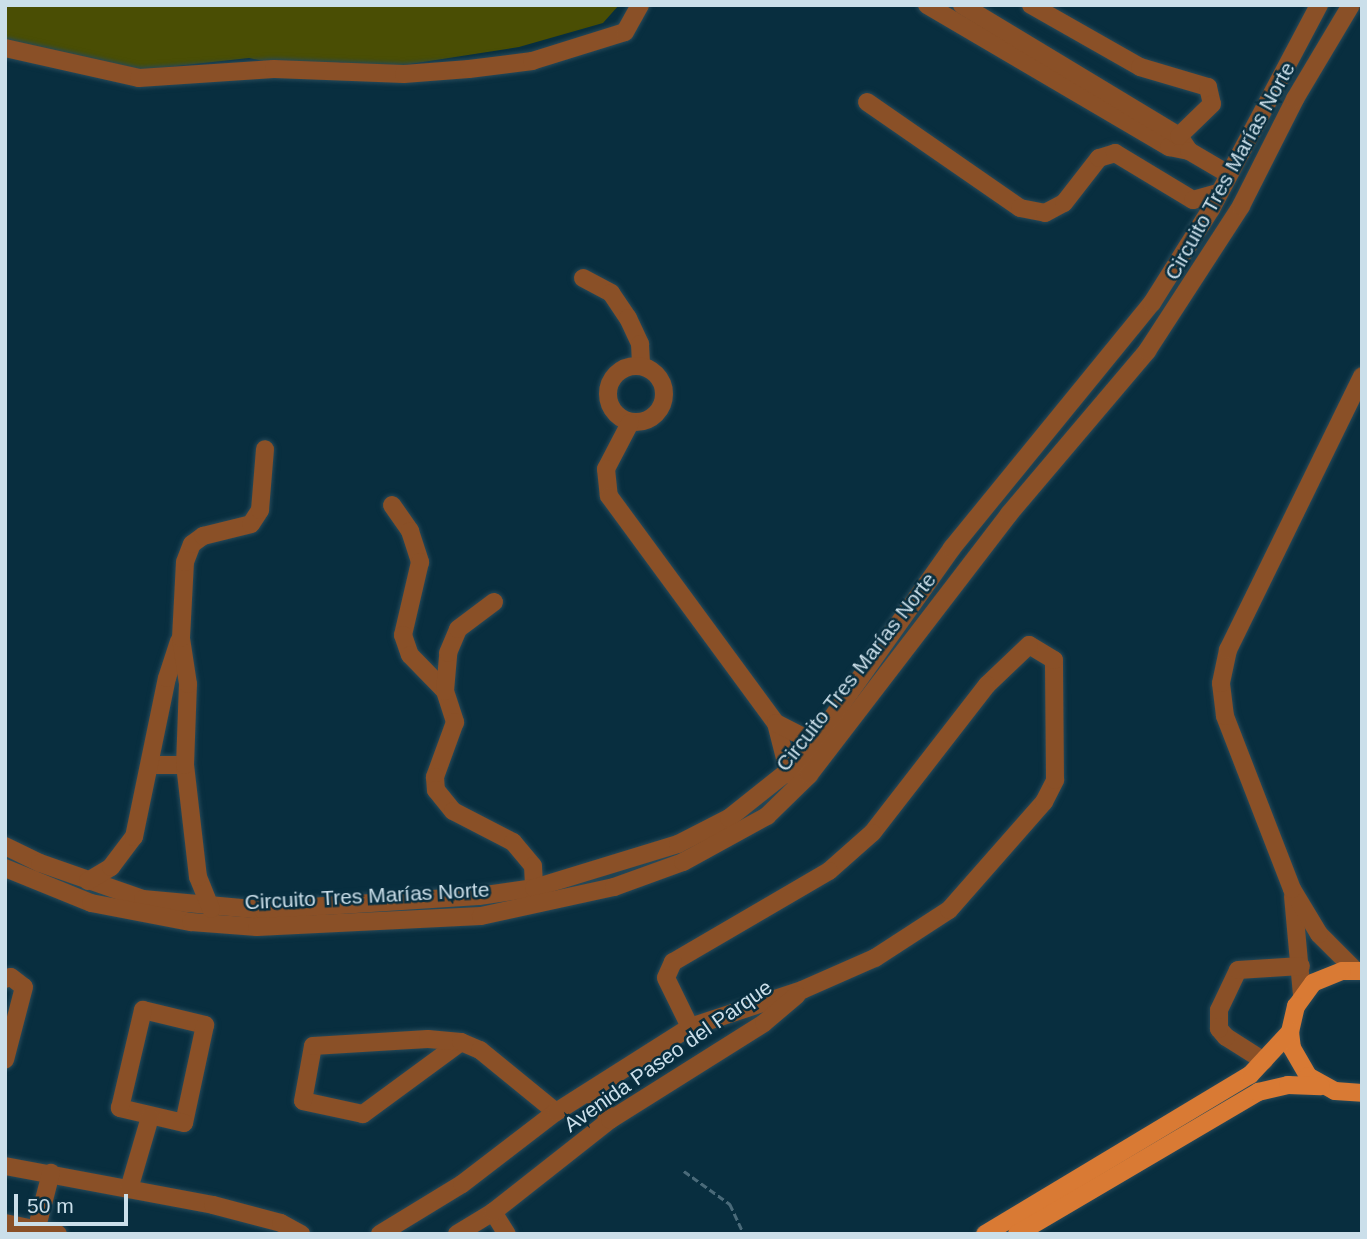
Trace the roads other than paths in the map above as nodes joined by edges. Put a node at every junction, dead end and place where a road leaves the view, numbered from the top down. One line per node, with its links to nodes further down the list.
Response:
1 (639, 5): 8 (street)
2 (927, 5): 7 (street)
3 (1031, 5): 10 (street)
4 (1319, 5): 11 (street, Circuito Tres Marías Norte)
5 (1351, 5): 36 (street, Circuito Tres Marías Norte)
6 (973, 7): 7 (street); 10 (street)
7 (955, 23): 10 (street)
8 (5, 48)
9 (867, 102): 13 (street)
10 (1184, 143): 11 (street)
11 (1228, 174): 12 (street, Circuito Tres Marías Norte)
12 (1218, 193): 13 (street); 14 (street, Circuito Tres Marías Norte)
13 (1193, 200): 14 (street)
14 (1197, 232): 25 (street, Circuito Tres Marías Norte)
15 (583, 278): 16 (street)
16 (641, 366): 18 (street); 18 (street)
17 (1362, 376): 33 (street)
18 (630, 422): 24 (street)
19 (265, 449): 22 (street)
20 (392, 505): 23 (street)
21 (494, 602): 23 (street)
22 (181, 638): 26 (street); 27 (street)
23 (445, 691): 32 (street)
24 (776, 723): 25 (street); 28 (street)
25 (815, 743): 28 (street, Circuito Tres Marías Norte)
26 (150, 765): 27 (street); 31 (street)
27 (185, 765): 35 (street)
28 (789, 774): 32 (street, Circuito Tres Marías Norte)
29 (5, 846): 31 (street, Circuito Tres Marías Norte)
30 (5, 868): 36 (street, Circuito Tres Marías Norte)
31 (88, 881): 35 (street, Circuito Tres Marías Norte)
32 (534, 888): 34 (street, Circuito Tres Marías Norte)
33 (1292, 890): 37 (street); 38 (street)
34 (479, 896): 35 (street, Circuito Tres Marías Norte); 36 (street)
35 (211, 909)
36 (481, 916)
37 (1301, 966): 41 (street); 46 (street)
38 (1357, 969): 41 (main road)
39 (5, 979): 45 (street)
40 (802, 990): 42 (street, Avenida Paseo del Parque); 42 (street, Avenida Paseo del Parque); 52 (street, Avenida Paseo del Parque)
41 (1302, 994): 43 (main road)
42 (690, 1027): 48 (street, Avenida Paseo del Parque)
43 (1290, 1032): 46 (main road); 47 (main road)
44 (461, 1042): 44 (street); 50 (street)
45 (5, 1060)
46 (1264, 1061): 64 (main road)
47 (1321, 1086): 49 (main road); 65 (main road)
48 (590, 1091): 50 (street, Avenida Paseo del Parque); 52 (street)
49 (1362, 1093)
50 (555, 1112): 61 (street, Avenida Paseo del Parque)
51 (150, 1117): 51 (street); 55 (street)
52 (610, 1120): 56 (street, Avenida Paseo del Parque)
53 (5, 1166): 54 (street)
54 (51, 1173): 55 (street); 58 (street)
55 (129, 1189): 60 (street)
56 (493, 1212): 62 (street, Avenida Paseo del Parque); 63 (street)
57 (5, 1223): 58 (street)
58 (37, 1227): 59 (street)
59 (58, 1234)
60 (301, 1234)
61 (380, 1234)
62 (457, 1234)
63 (508, 1234)
64 (985, 1234)
65 (1017, 1234)

